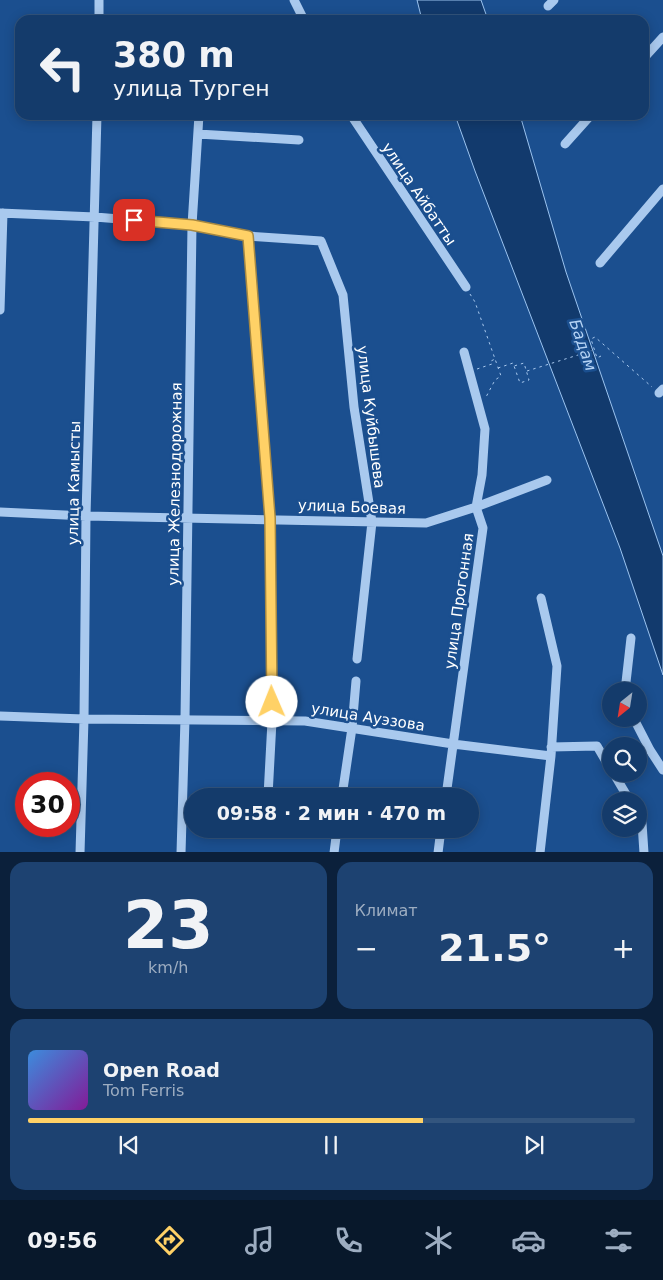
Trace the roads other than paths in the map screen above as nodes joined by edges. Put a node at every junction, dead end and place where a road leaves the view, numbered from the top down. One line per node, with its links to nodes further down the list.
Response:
1 (99, 0): 3 (street)
2 (294, 0): 4 (street)
3 (99, 15)
4 (302, 15)
5 (663, 37): 6 (street)
6 (649, 52)
7 (97, 120): 16 (street, улица Камысты)
8 (198, 120): 11 (street, улица Железнодорожная)
9 (354, 120): 20 (street, улица Айбатты)
10 (587, 120): 13 (street)
11 (198, 134): 12 (street); 17 (street, улица Железнодорожная)
12 (298, 140)
13 (565, 144)
14 (663, 189): 19 (street)
15 (2, 213): 16 (street); 21 (street)
16 (95, 217): 17 (street); 26 (street, улица Камысты)
17 (192, 225): 18 (street); 27 (street, улица Железнодорожная)
18 (248, 236): 28 (street); 29 (street, улица Куйбышева)
19 (600, 262)
20 (466, 287)
21 (0, 310)
22 (464, 352): 24 (street, улица Прогонная)
23 (546, 480): 24 (street, улица Боевая)
24 (476, 507): 29 (street, улица Боевая); 41 (street, улица Прогонная)
25 (0, 512): 26 (street, улица Боевая)
26 (86, 516): 27 (street, улица Боевая); 36 (street, улица Камысты)
27 (188, 517): 28 (street, улица Боевая); 37 (street, улица Железнодорожная)
28 (270, 518): 29 (street, улица Боевая); 38 (street)
29 (372, 522): 32 (street, улица Куйбышева)
30 (541, 598): 42 (street)
31 (632, 638): 34 (street)
32 (357, 659)
33 (356, 681): 39 (street)
34 (626, 682)
35 (0, 716): 36 (street, улица Ауэзова)
36 (84, 719): 37 (street, улица Ауэзова); 51 (street, улица Камысты)
37 (185, 719): 38 (street, улица Ауэзова); 52 (street, улица Железнодорожная)
38 (272, 721): 39 (street, улица Ауэзова); 45 (street)
39 (352, 728): 41 (street, улица Ауэзова); 46 (street)
40 (639, 728): 44 (street)
41 (453, 744): 42 (street, улица Ауэзова); 47 (street, улица Прогонная)
42 (551, 752): 43 (street, улица Ауэзова); 55 (street)
43 (602, 755)
44 (663, 770)
45 (268, 788)
46 (343, 788)
47 (447, 788)
48 (643, 837): 56 (street)
49 (336, 838): 53 (street)
50 (440, 838): 54 (street)
51 (80, 852)
52 (181, 852)
53 (334, 852)
54 (438, 852)
55 (540, 852)
56 (644, 852)

